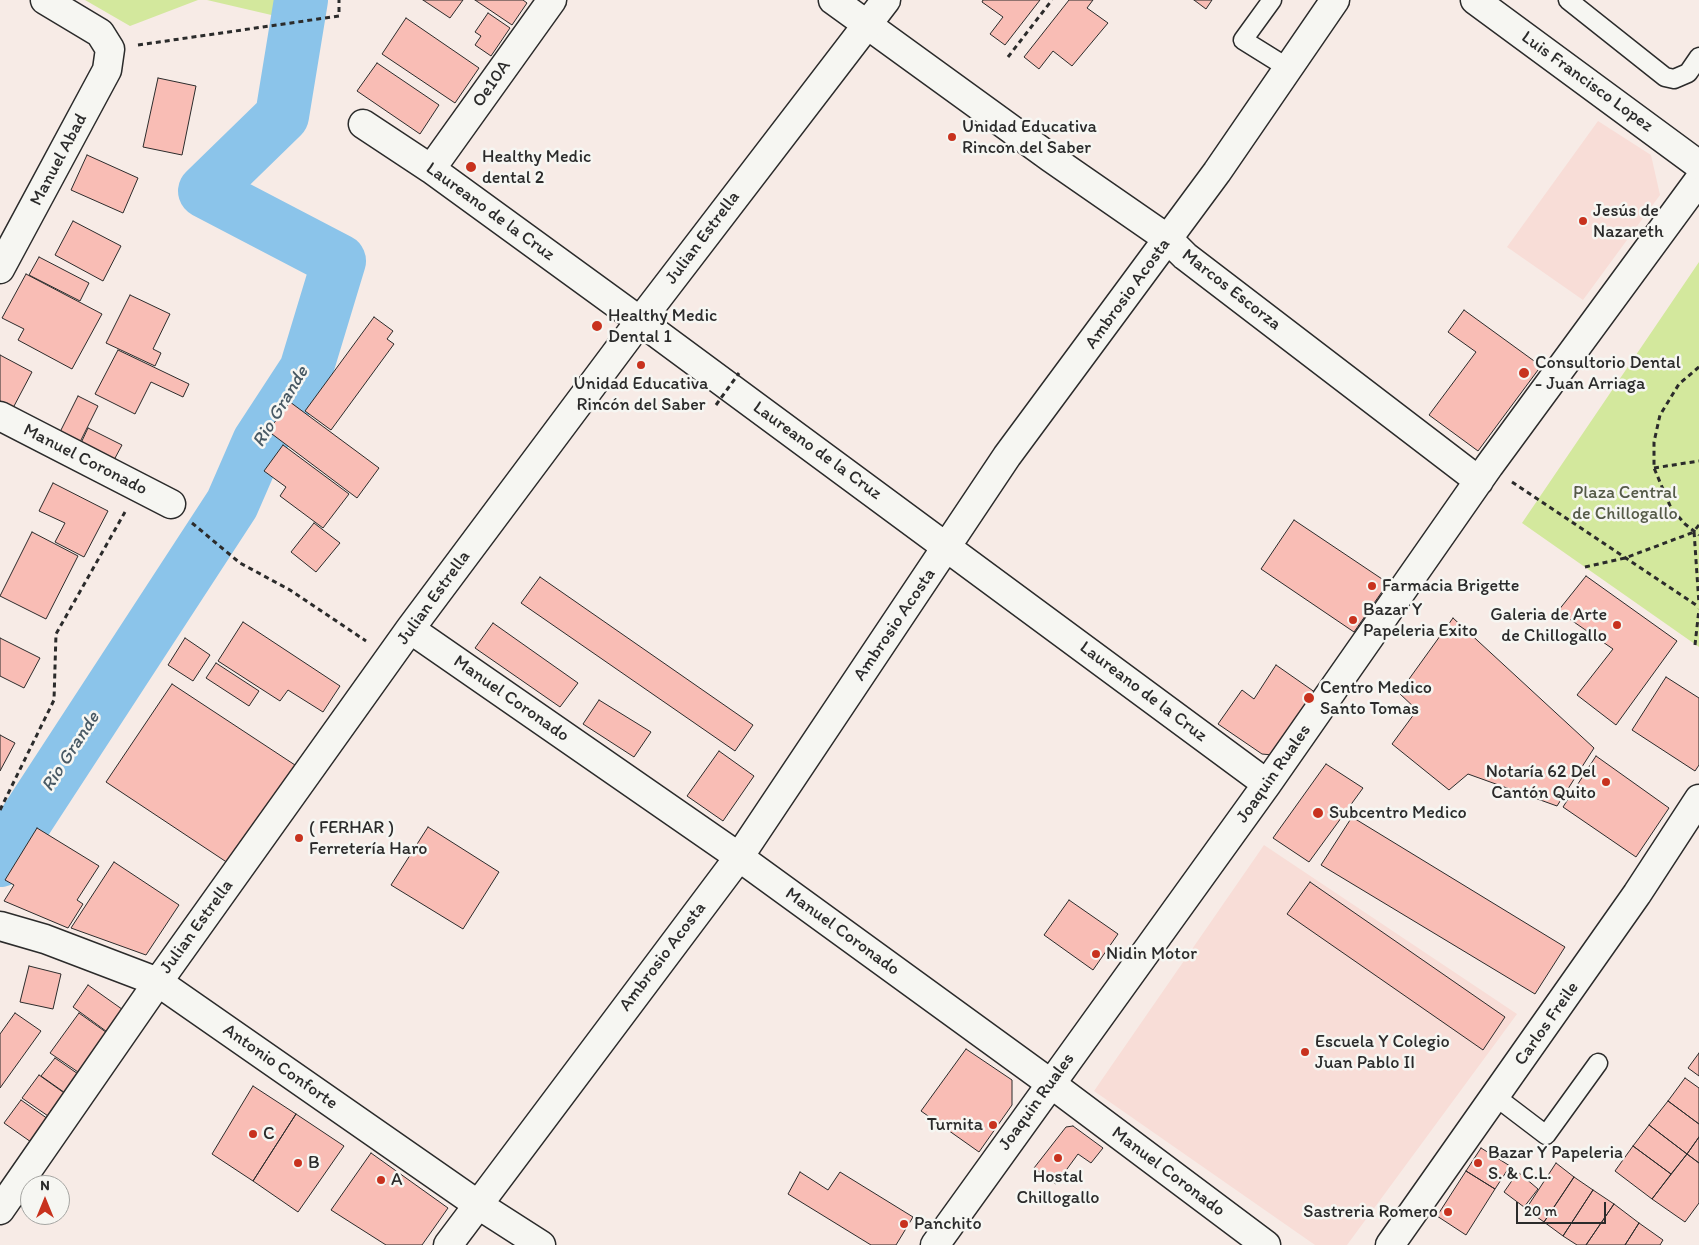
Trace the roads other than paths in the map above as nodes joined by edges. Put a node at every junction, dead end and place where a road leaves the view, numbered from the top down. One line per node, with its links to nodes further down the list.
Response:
1 (45, 0): 17 (street, Manuel Abad)
2 (552, 0): 14 (street, Oe10A)
3 (832, 0): 9 (street, Marcos Escorza)
4 (886, 0): 9 (street, Julian Estrella)
5 (1272, 0): 11 (lane)
6 (1335, 0): 11 (street, Ambrosio Acosta)
7 (1475, 0): 13 (street, Luis Francisco Lopez)
8 (1568, 0): 10 (lane)
9 (866, 25): 16 (street, Marcos Escorza); 18 (street, Julian Estrella)
10 (1699, 57)
11 (1288, 68): 16 (street, Ambrosio Acosta)
12 (363, 124): 14 (street, Laureano de la Cruz)
13 (1699, 165)
14 (432, 169): 18 (street, Laureano de la Cruz)
15 (1699, 180): 20 (street, Joaquin Ruales)
16 (1168, 239): 20 (street, Marcos Escorza); 22 (street, Ambrosio Acosta)
17 (0, 269)
18 (640, 321): 22 (street, Laureano de la Cruz); 23 (street, Julian Estrella)
19 (0, 416): 21 (street, Manuel Coronado)
20 (1484, 473): 24 (street, Joaquin Ruales)
21 (171, 504)
22 (947, 547): 24 (street, Laureano de la Cruz); 26 (street, Ambrosio Acosta)
23 (410, 629): 26 (street, Manuel Coronado); 28 (street, Julian Estrella)
24 (1267, 784): 30 (street, Joaquin Ruales)
25 (1699, 799): 31 (street, Carlos Freile)
26 (739, 857): 30 (street, Manuel Coronado); 32 (street, Ambrosio Acosta)
27 (0, 926): 28 (street, Antonio Conforte)
28 (158, 982): 32 (street, Antonio Conforte); 33 (street, Julian Estrella)
29 (1598, 1062): 31 (lane)
30 (1050, 1083): 36 (street, Joaquin Ruales); 37 (street, Manuel Coronado)
31 (1496, 1097): 38 (street, Carlos Freile)
32 (477, 1204): 34 (street, Ambrosio Acosta); 35 (street, Antonio Conforte)
33 (0, 1210)
34 (448, 1245)
35 (541, 1245)
36 (935, 1245)
37 (1266, 1245)
38 (1390, 1245)

